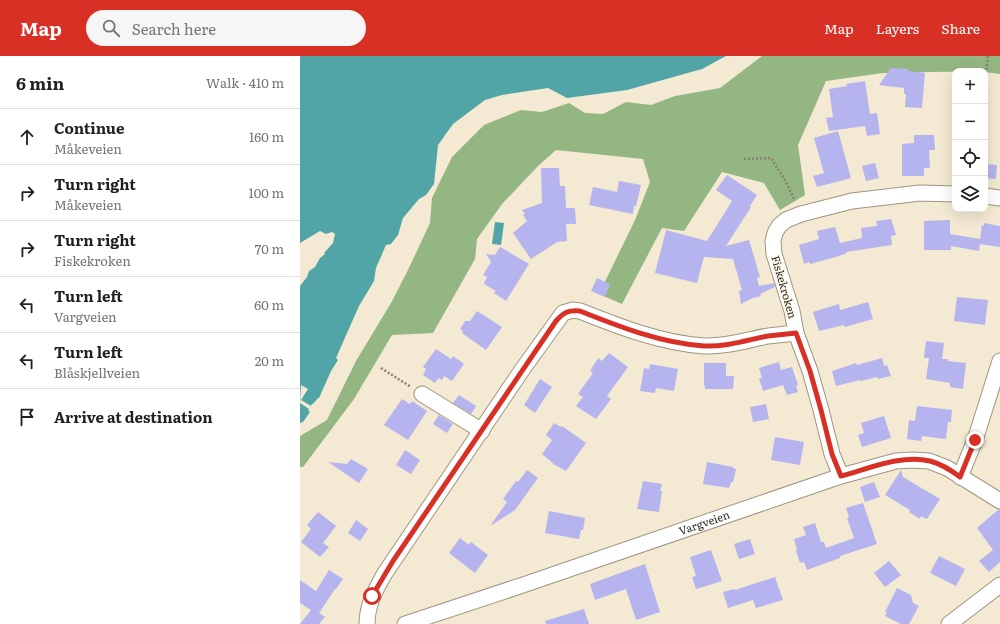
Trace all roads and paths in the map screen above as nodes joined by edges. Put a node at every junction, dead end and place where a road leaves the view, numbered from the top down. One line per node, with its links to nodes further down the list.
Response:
1 (988, 56): 2 (path)
2 (987, 68)
3 (744, 159): 7 (path)
4 (952, 194): 7 (street, Fiskekroken)
5 (988, 196): 6 (street)
6 (1000, 198)
7 (801, 214): 8 (street, Fiskekroken)
8 (796, 333): 13 (street); 14 (street, Fiskekroken)
9 (1000, 361): 15 (street)
10 (381, 368): 11 (path)
11 (407, 385)
12 (422, 394): 13 (street)
13 (482, 432): 18 (street)
14 (841, 476): 15 (street, Vargveien); 19 (street, Vargveien)
15 (960, 477): 16 (street, Vargveien)
16 (1000, 501)
17 (1000, 585): 20 (street)
18 (367, 624)
19 (405, 624)
20 (949, 624)

